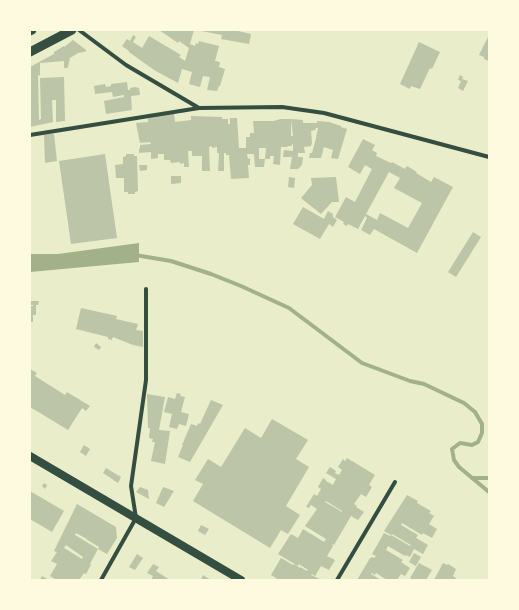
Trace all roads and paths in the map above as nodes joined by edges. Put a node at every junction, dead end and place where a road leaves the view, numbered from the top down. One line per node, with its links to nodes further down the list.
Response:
1 (72, 30): 3 (main road)
2 (79, 30): 4 (street)
3 (30, 52)
4 (199, 108): 5 (street); 6 (street)
5 (30, 135)
6 (489, 157)
7 (146, 289): 10 (street)
8 (30, 456): 10 (main road)
9 (395, 482): 13 (street)
10 (136, 518): 11 (main road); 12 (street)
11 (238, 579)
12 (101, 580)
13 (337, 580)

